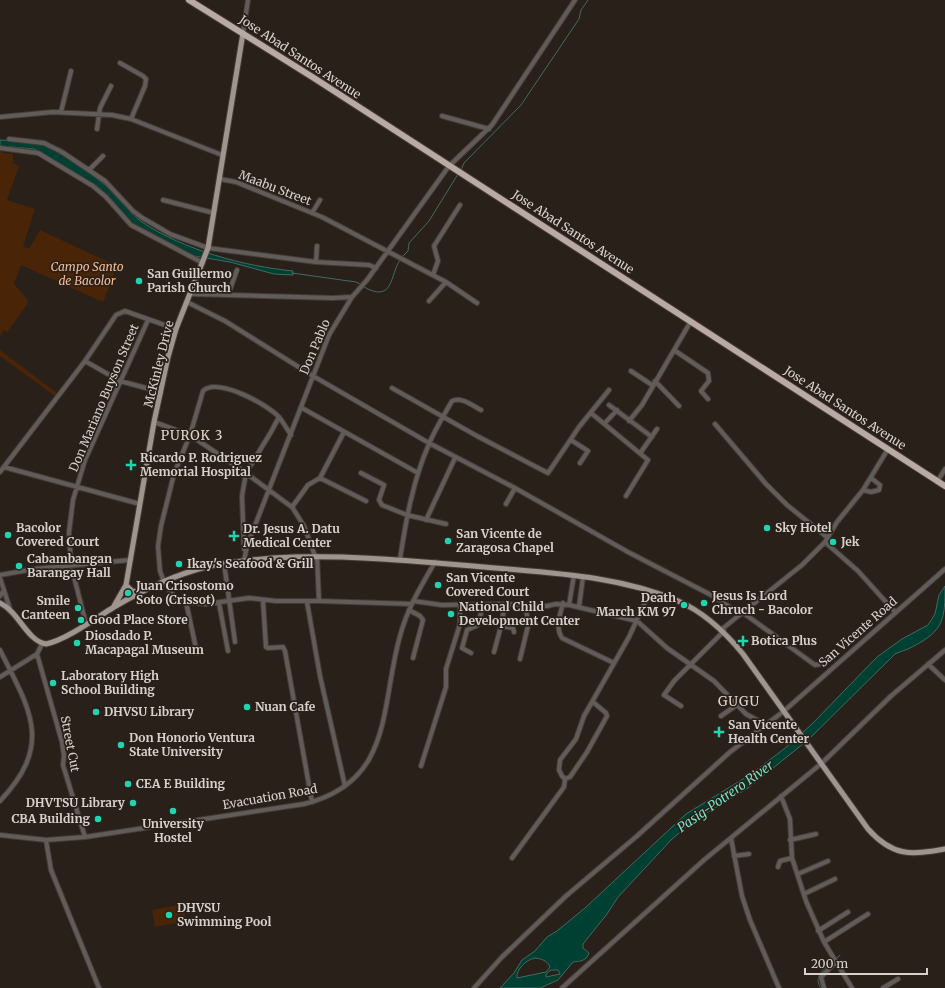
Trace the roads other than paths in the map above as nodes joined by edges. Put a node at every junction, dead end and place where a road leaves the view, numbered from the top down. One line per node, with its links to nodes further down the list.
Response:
1 (189, 0): 4 (highway, Jose Abad Santos Avenue)
2 (248, 0): 4 (street)
3 (575, 0): 14 (street, Don Pablo)
4 (243, 33): 18 (main road, McKinley Drive); 19 (highway, Jose Abad Santos Avenue)
5 (120, 64): 12 (street)
6 (71, 72): 8 (street)
7 (111, 86): 9 (street)
8 (61, 112): 9 (street); 11 (street)
9 (99, 114): 12 (street); 13 (street)
10 (442, 116): 14 (street)
11 (0, 117)
12 (131, 119): 18 (street)
13 (97, 129)
14 (488, 129): 19 (street, Don Pablo)
15 (9, 139): 20 (street)
16 (0, 148): 30 (street)
17 (103, 156): 20 (street)
18 (222, 156): 21 (main road, McKinley Drive)
19 (452, 167): 29 (street, Don Pablo); 43 (highway, Jose Abad Santos Avenue)
20 (89, 170): 28 (street)
21 (220, 179): 25 (main road, McKinley Drive); 26 (street, Maabu Street)
22 (163, 200): 25 (street)
23 (320, 200): 26 (street)
24 (460, 205): 34 (street)
25 (214, 213): 28 (main road, McKinley Drive)
26 (312, 213): 29 (street, Maabu Street)
27 (317, 246): 31 (street)
28 (208, 249): 30 (main road, McKinley Drive); 31 (street)
29 (387, 252): 32 (street, Don Pablo); 34 (street, Maabu Street)
30 (204, 261): 36 (main road, McKinley Drive)
31 (316, 262): 32 (street)
32 (376, 268): 38 (street, Don Pablo)
33 (237, 270): 37 (street)
34 (433, 275): 35 (street, Maabu Street)
35 (446, 282): 39 (street); 41 (street, Maabu Street)
36 (190, 294): 37 (street); 40 (main road, McKinley Drive)
37 (228, 295): 38 (street)
38 (352, 297): 48 (street, Don Pablo)
39 (429, 301)
40 (187, 302): 44 (main road, McKinley Drive); 48 (street)
41 (478, 303)
42 (148, 320): 44 (street); 46 (street); 49 (street, Don Mariano Buyson Street)
43 (691, 321): 45 (street); 74 (highway, Jose Abad Santos Avenue)
44 (176, 329): 53 (main road, McKinley Drive)
45 (674, 350): 50 (street); 54 (street)
46 (85, 362): 49 (street); 78 (street)
47 (630, 371): 50 (street)
48 (313, 376): 57 (street, Don Pablo); 73 (street)
49 (120, 380): 53 (street); 86 (street, Don Mariano Buyson Street)
50 (654, 383): 56 (street); 63 (street)
51 (392, 388): 62 (street)
52 (609, 390): 60 (street)
53 (161, 392): 64 (main road, McKinley Drive)
54 (708, 399)
55 (609, 405): 59 (street)
56 (679, 406)
57 (302, 408): 68 (street); 70 (street, Don Pablo)
58 (481, 410): 62 (street)
59 (617, 410): 63 (street); 65 (street)
60 (591, 413): 65 (street); 72 (street)
61 (278, 417): 69 (street); 70 (street); 81 (street)
62 (443, 417): 72 (street); 73 (street)
63 (629, 421): 71 (street)
64 (154, 422): 69 (street); 93 (main road, McKinley Drive)
65 (605, 423): 75 (street)
66 (715, 424): 99 (street)
67 (657, 429): 71 (street)
68 (344, 432): 82 (street); 84 (street)
69 (190, 435): 81 (street); 113 (street)
70 (291, 435): 89 (street, Don Pablo)
71 (652, 437): 75 (street)
72 (571, 440): 77 (street)
73 (429, 443): 76 (street); 82 (street)
74 (888, 449): 85 (street); 87 (highway, Jose Abad Santos Avenue)
75 (641, 452): 91 (street)
76 (455, 458): 88 (street); 97 (street)
77 (580, 463)
78 (4, 467): 80 (street); 86 (street)
79 (945, 469): 87 (street)
80 (0, 472)
81 (246, 472): 89 (street); 100 (street)
82 (418, 472): 96 (street)
83 (361, 473): 96 (street)
84 (320, 478): 92 (street); 95 (street)
85 (871, 478): 90 (street); 90 (street)
86 (77, 487): 93 (street); 107 (street, Don Mariano Buyson Street)
87 (942, 487)
88 (515, 488): 94 (street); 138 (street)
89 (268, 489): 95 (street); 100 (street, Don Pablo)
90 (863, 490): 99 (street)
91 (626, 496)
92 (366, 501)
93 (140, 504): 103 (main road, McKinley Drive)
94 (506, 504)
95 (292, 507): 101 (street)
96 (407, 515): 97 (street); 102 (street)
97 (426, 520): 98 (street)
98 (446, 524)
99 (827, 540): 137 (street); 138 (street)
100 (244, 552): 104 (street, Don Pablo)
101 (316, 556): 102 (main road); 104 (main road); 121 (street)
102 (400, 559): 105 (main road)
103 (130, 560): 107 (street); 114 (main road, McKinley Drive)
104 (244, 561): 106 (main road)
105 (435, 562): 110 (main road); 124 (street, Evacuation Road)
106 (224, 563): 113 (main road); 119 (street)
107 (71, 565): 109 (street); 140 (street, Don Mariano Buyson Street)
108 (945, 569): 137 (street, San Vicente Road)
109 (0, 575)
110 (574, 575): 111 (main road); 129 (street)
111 (583, 577): 116 (main road); 134 (street)
112 (0, 578): 115 (street)
113 (164, 582): 117 (main road); 122 (street)
114 (126, 585): 117 (main road); 133 (main road, McKinley Drive)
115 (4, 590): 118 (street); 135 (street)
116 (650, 591): 139 (street); 142 (main road)
117 (140, 592): 133 (main road)
118 (0, 596)
119 (229, 600): 120 (street); 126 (street); 144 (street)
120 (263, 600): 123 (street); 174 (street)
121 (319, 600): 123 (street); 124 (street)
122 (186, 602): 126 (street); 151 (street)
123 (307, 602): 171 (street)
124 (412, 602): 130 (street); 136 (street, Evacuation Road)
125 (0, 603): 135 (main road)
126 (219, 603): 148 (street)
127 (563, 603): 129 (street); 132 (street); 156 (street)
128 (505, 604): 131 (street); 132 (street); 141 (street)
129 (569, 604): 134 (street)
130 (460, 605): 131 (street); 169 (street)
131 (483, 605): 152 (street)
132 (526, 606): 155 (street)
133 (114, 607): 140 (main road)
134 (579, 607): 139 (street)
135 (10, 609): 145 (main road)
136 (409, 610): 154 (street); 171 (street, Evacuation Road)
137 (895, 612): 165 (street, San Vicente Road)
138 (741, 613): 142 (street); 150 (street)
139 (637, 621): 156 (street); 157 (street)
140 (86, 624): 145 (main road)
141 (501, 626): 143 (street); 149 (street)
142 (723, 630): 157 (street); 165 (main road)
143 (514, 632)
144 (235, 642)
145 (42, 644): 153 (street)
146 (0, 650): 159 (street)
147 (945, 650): 158 (street)
148 (228, 651)
149 (494, 652)
150 (834, 652)
151 (197, 653)
152 (471, 653)
153 (37, 654): 159 (street); 177 (street, Street Cut)
154 (413, 658)
155 (520, 659)
156 (614, 663): 162 (street)
157 (690, 663): 163 (street); 164 (street)
158 (928, 664): 161 (street); 168 (street)
159 (11, 671): 160 (street); 173 (street)
160 (0, 677)
161 (945, 680)
162 (593, 702): 170 (street); 170 (street)
163 (738, 704): 166 (street); 167 (street)
164 (681, 706)
165 (785, 711): 167 (street, San Vicente Road); 168 (main road)
166 (721, 716)
167 (766, 725): 198 (street, San Vicente Road)
168 (821, 762): 172 (street); 181 (main road)
169 (421, 766)
170 (565, 779): 184 (street)
171 (345, 786): 174 (street, Evacuation Road)
172 (781, 796): 178 (street); 180 (street)
173 (0, 801)
174 (312, 802): 177 (street, Evacuation Road)
175 (816, 834): 180 (street)
176 (0, 835): 179 (street, Evacuation Road)
177 (86, 837): 179 (street, Evacuation Road)
178 (731, 838): 183 (street); 199 (street)
179 (46, 840): 197 (street)
180 (790, 840): 185 (street)
181 (945, 849)
182 (749, 854): 183 (street)
183 (734, 856): 200 (street)
184 (512, 858)
185 (792, 858): 187 (street); 188 (street)
186 (828, 861): 188 (street)
187 (778, 867)
188 (798, 874): 190 (street)
189 (835, 879): 190 (street)
190 (804, 894): 193 (street)
191 (848, 912): 193 (street)
192 (868, 914): 194 (street)
193 (818, 931): 194 (street)
194 (824, 942): 195 (street)
195 (836, 962): 201 (street); 202 (street)
196 (898, 979): 203 (street)
197 (99, 988)
198 (474, 988)
199 (562, 988)
200 (779, 988)
201 (824, 988)
202 (852, 988)
203 (883, 988)

